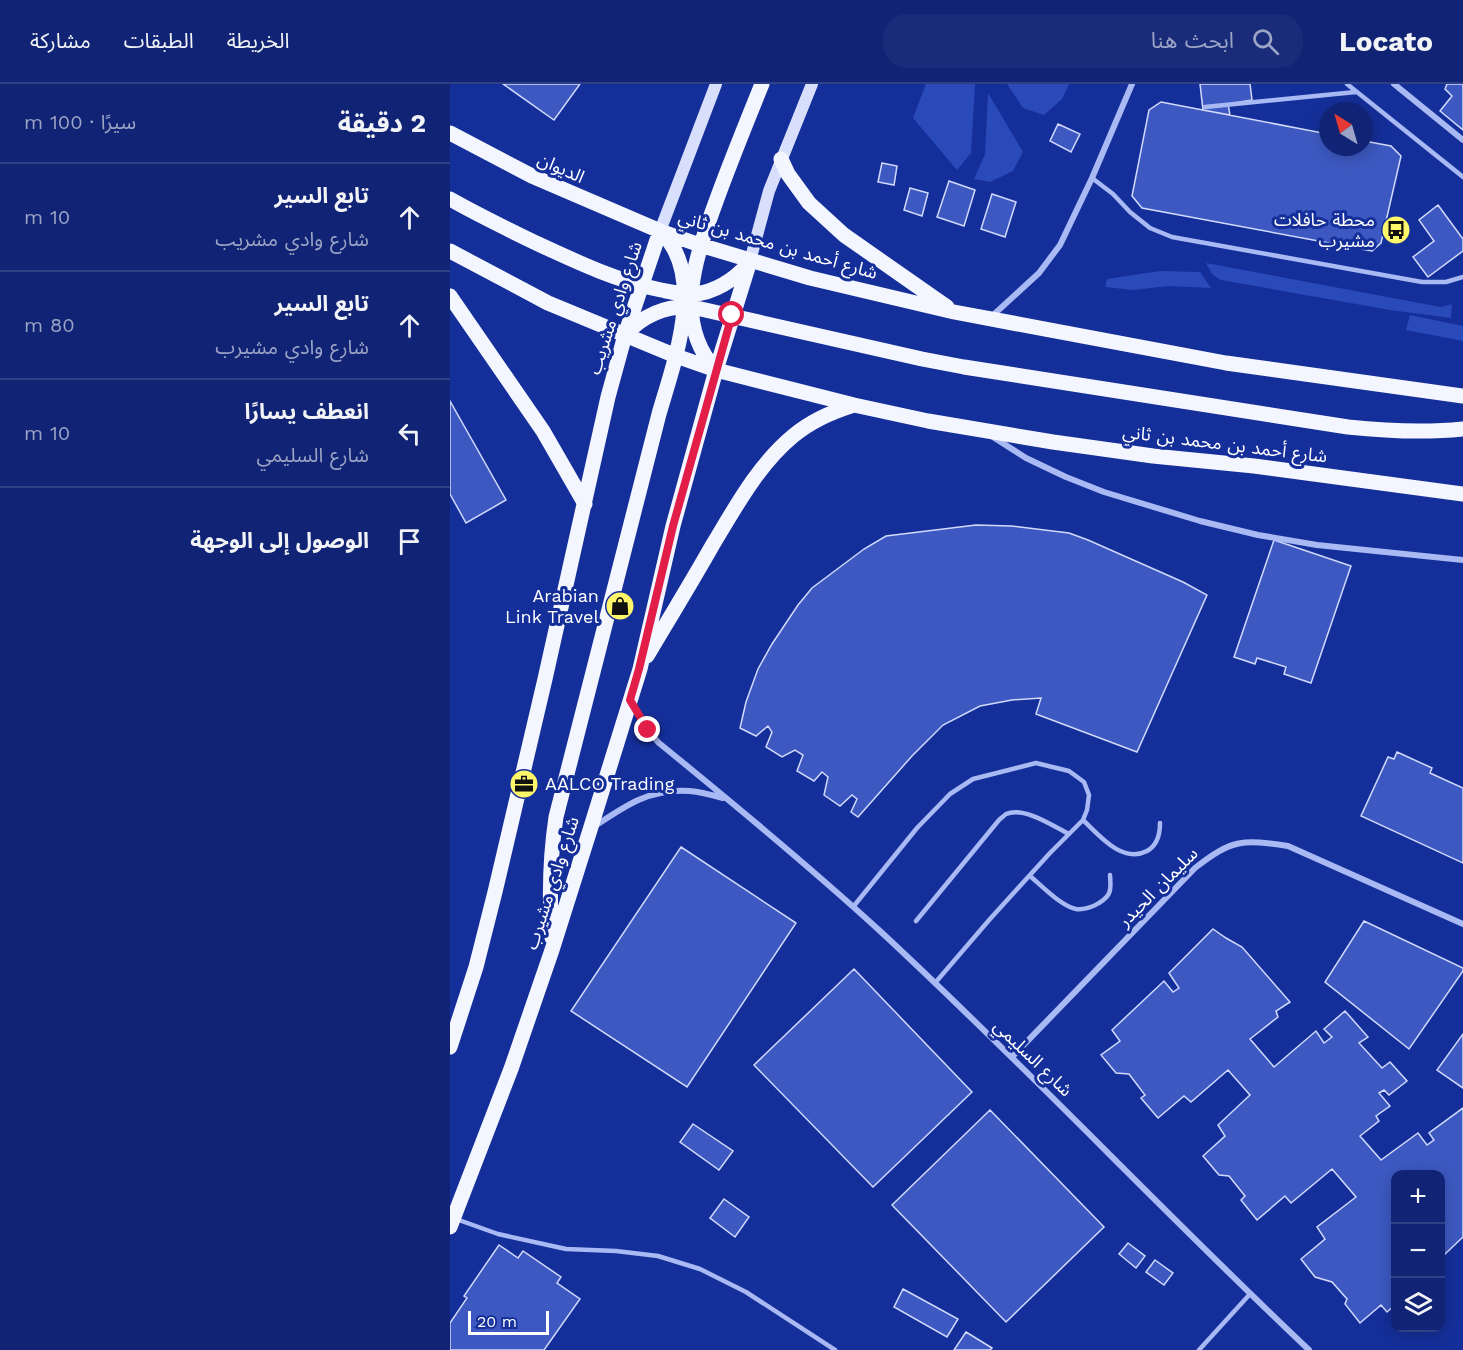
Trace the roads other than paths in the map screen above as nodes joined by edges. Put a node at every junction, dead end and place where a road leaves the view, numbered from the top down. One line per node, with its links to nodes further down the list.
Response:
1 (716, 84): 15 (street)
2 (762, 84): 16 (main road)
3 (812, 84): 11 (street)
4 (1132, 84): 13 (street)
5 (1347, 84): 7 (lane)
6 (1394, 84): 10 (street)
7 (1356, 92): 8 (lane); 12 (lane)
8 (1205, 107)
9 (450, 133): 15 (main road, الديوان)
10 (1463, 141)
11 (781, 159): 18 (street); 23 (main road)
12 (1463, 177)
13 (1092, 178): 19 (lane); 25 (street)
14 (450, 199): 20 (main road)
15 (660, 231): 16 (main road, شارع أحمد بن محمد بن ثاني); 20 (main road, شارع وادي مشريب); 22 (main road)
16 (700, 245): 18 (main road, شارع أحمد بن محمد بن ثاني); 22 (main road)
17 (450, 251): 26 (main road)
18 (750, 261): 22 (main road); 23 (main road, شارع أحمد بن محمد بن ثاني); 24 (main road)
19 (1463, 277)
20 (641, 285): 22 (main road); 26 (main road, شارع وادي مشريب)
21 (450, 296): 34 (main road)
22 (688, 300): 24 (main road); 26 (main road); 27 (main road); 28 (main road)
23 (954, 312): 25 (main road, شارع أحمد بن محمد بن ثاني)
24 (732, 315): 28 (main road); 31 (main road)
25 (990, 318): 29 (main road, شارع أحمد بن محمد بن ثاني)
26 (625, 335): 27 (main road, شارع أحمد بن محمد بن ثاني); 34 (main road, شارع وادي مشريب)
27 (676, 356): 28 (main road, شارع أحمد بن محمد بن ثاني); 48 (main road)
28 (716, 370): 30 (main road, شارع أحمد بن محمد بن ثاني); 36 (main road, شارع وادي مشيرب)
29 (1463, 396)
30 (854, 405): 32 (main road, شارع أحمد بن محمد بن ثاني); 36 (main road)
31 (1463, 429)
32 (983, 430): 33 (main road, شارع أحمد بن محمد بن ثاني); 35 (street, شارع أحمد بن محمد بن ثاني)
33 (1463, 494)
34 (585, 504): 50 (main road)
35 (1463, 560)
36 (639, 669): 37 (main road, شارع وادي مشيرب)
37 (630, 700): 38 (street, شارع السليمي); 41 (main road, شارع وادي مشيرب)
38 (725, 798): 41 (street, شارع السليمي); 45 (street, شارع السليمي)
39 (1083, 820): 40 (lane); 42 (lane); 45 (lane)
40 (1160, 823)
41 (590, 830): 48 (main road, شارع وادي مشيرب)
42 (1069, 834): 44 (lane); 46 (lane)
43 (1110, 875): 44 (lane)
44 (1030, 876): 49 (lane)
45 (853, 907): 49 (street, شارع السليمي)
46 (916, 921)
47 (1463, 924): 51 (street, سليمان الحيدر)
48 (552, 950): 52 (main road, شارع وادي مشيرب)
49 (935, 983): 51 (street, شارع السليمي)
50 (450, 1047)
51 (1012, 1058): 53 (street, شارع السليمي)
52 (452, 1222): 54 (lane)
53 (1250, 1294): 55 (lane); 56 (street, شارع السليمي)
54 (835, 1350)
55 (1199, 1350)
56 (1309, 1350)

